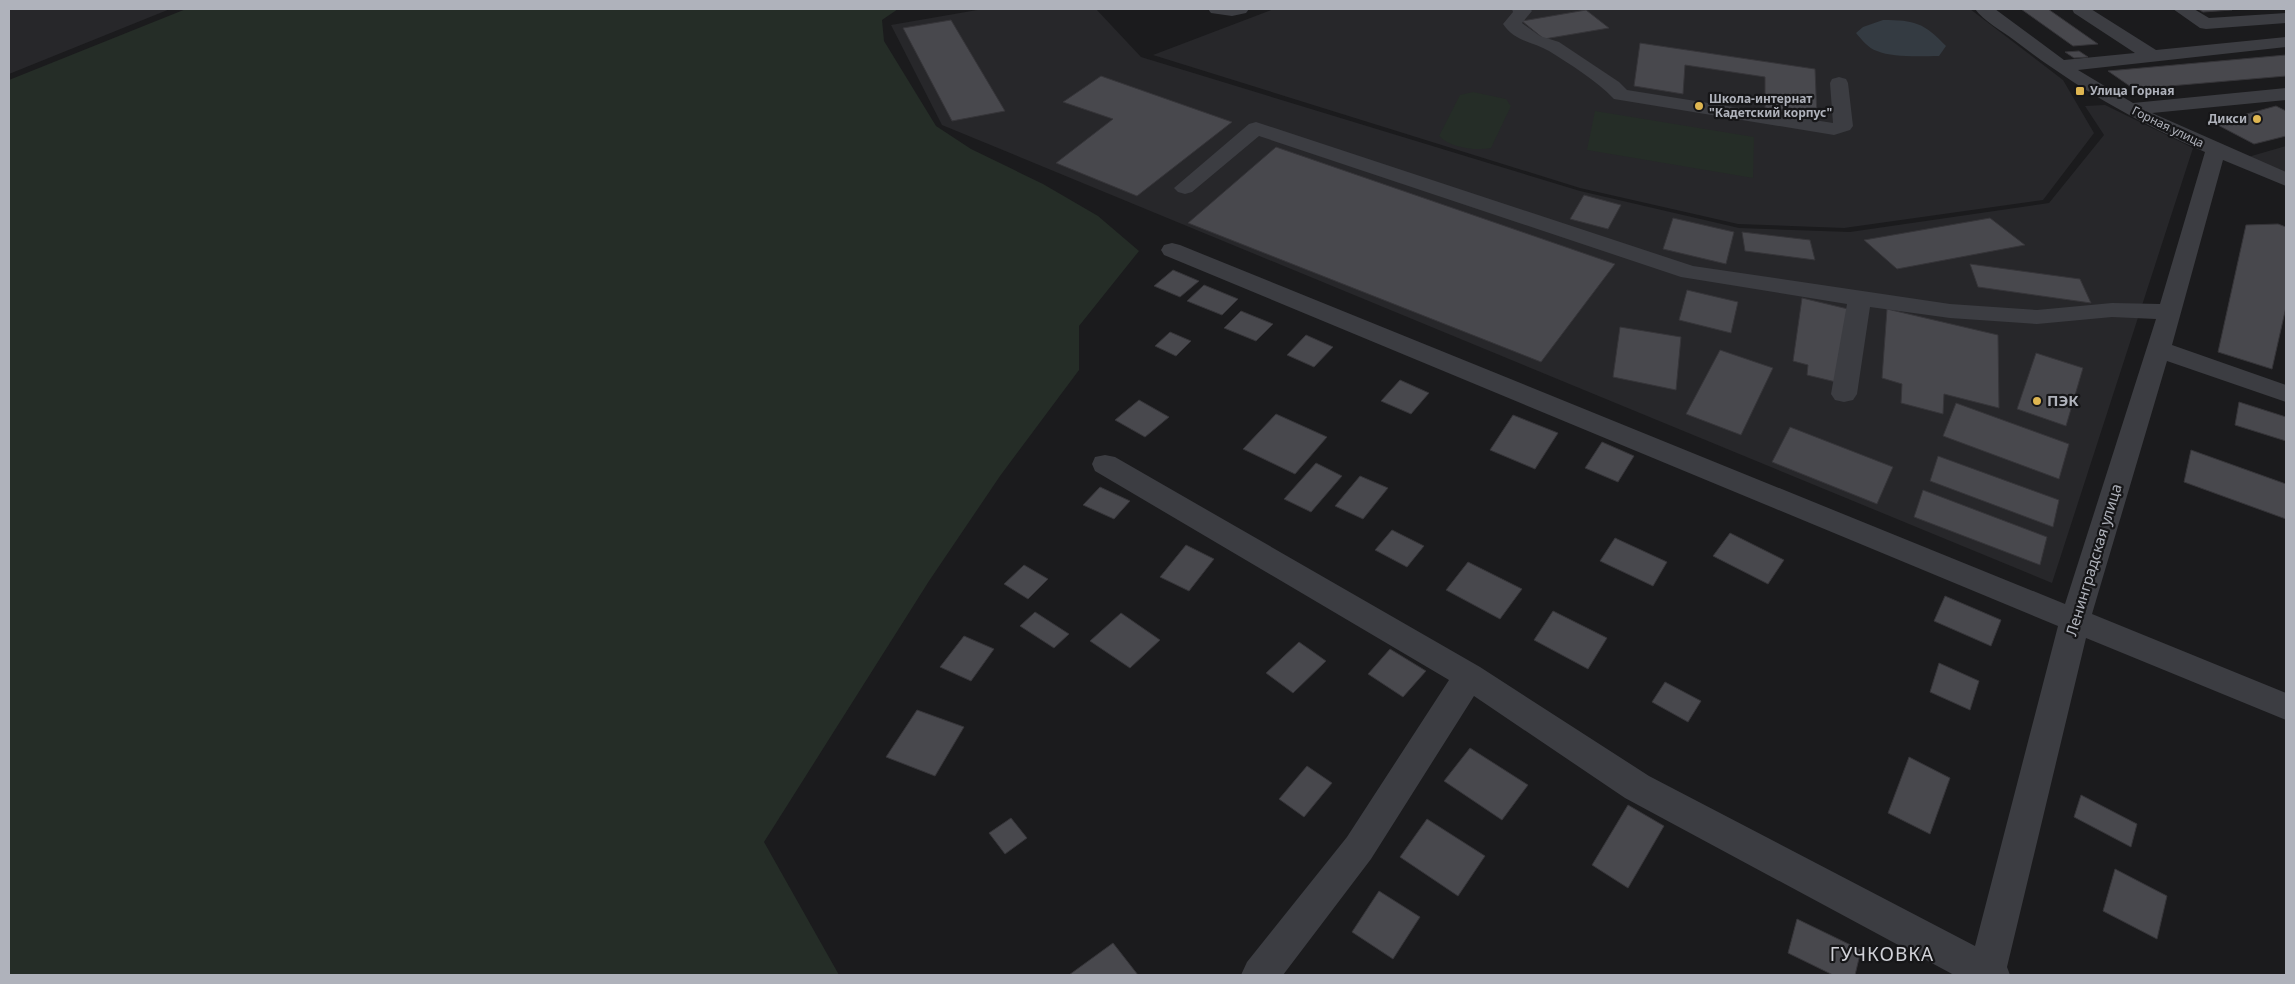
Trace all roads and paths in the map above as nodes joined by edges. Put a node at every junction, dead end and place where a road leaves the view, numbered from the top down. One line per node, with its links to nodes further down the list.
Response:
1 (1217, 9): 2 (street)
2 (1240, 9)
3 (1520, 9): 11 (street)
4 (1984, 9): 10 (street, Горная улица)
5 (2080, 9): 9 (street)
6 (2182, 9): 7 (street)
7 (2286, 18)
8 (2286, 42): 9 (street)
9 (2151, 55): 10 (street)
10 (2061, 66): 13 (street, Горная улица)
11 (1839, 83)
12 (2286, 94): 13 (street)
13 (2129, 109): 14 (street, Горная улица)
14 (2216, 150): 15 (street, Горная улица); 19 (street, Ленинградская улица)
15 (2283, 177)
16 (1185, 188): 18 (street)
17 (1172, 250): 24 (street)
18 (1860, 299): 19 (street); 21 (street)
19 (2170, 312): 20 (street, Ленинградская улица)
20 (2158, 350): 22 (street); 24 (street, Ленинградская улица)
21 (1844, 394)
22 (2286, 394)
23 (1105, 464): 25 (street)
24 (2075, 620): 26 (street); 27 (street, Ленинградская улица)
25 (1469, 676): 27 (street); 28 (street)
26 (2286, 707)
27 (1988, 974)
28 (1260, 975)

